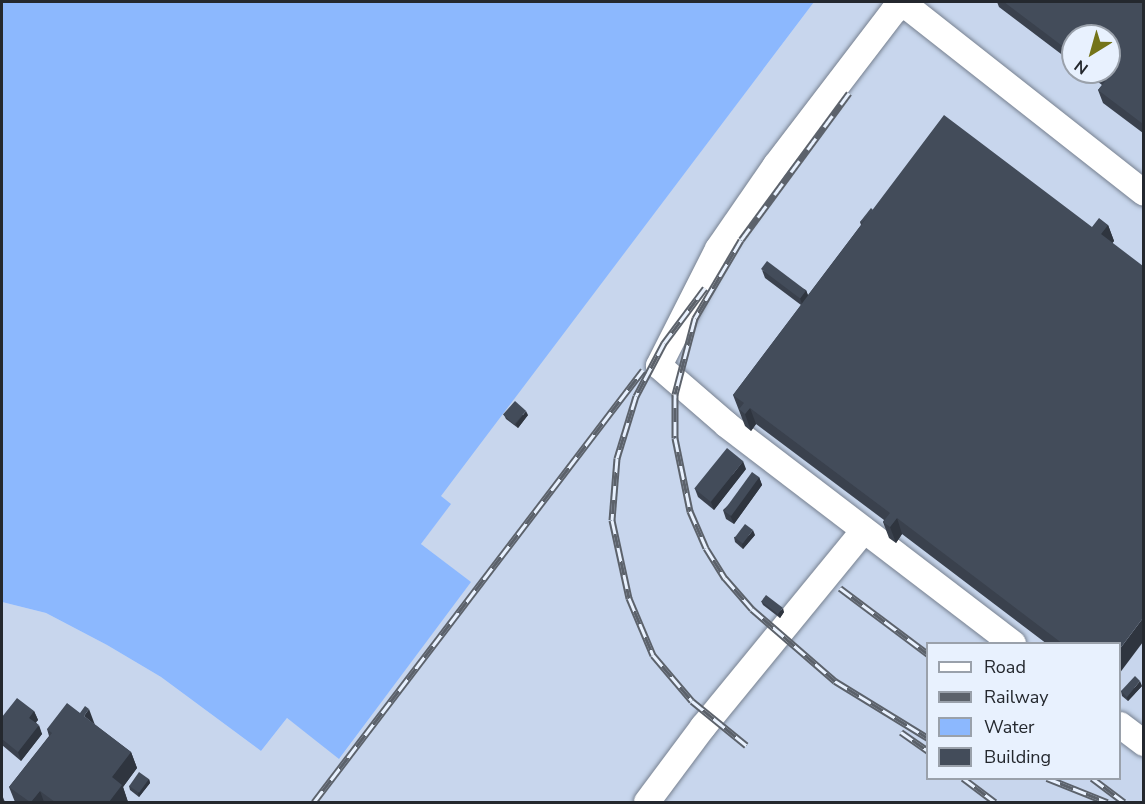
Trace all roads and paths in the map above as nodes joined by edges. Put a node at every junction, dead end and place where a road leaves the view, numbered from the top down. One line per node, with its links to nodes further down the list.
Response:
1 (905, 3): 2 (lane); 3 (lane)
2 (1143, 193)
3 (864, 530): 4 (lane); 7 (lane)
4 (1009, 642)
5 (1121, 726): 6 (lane)
6 (1143, 743)
7 (647, 802)

